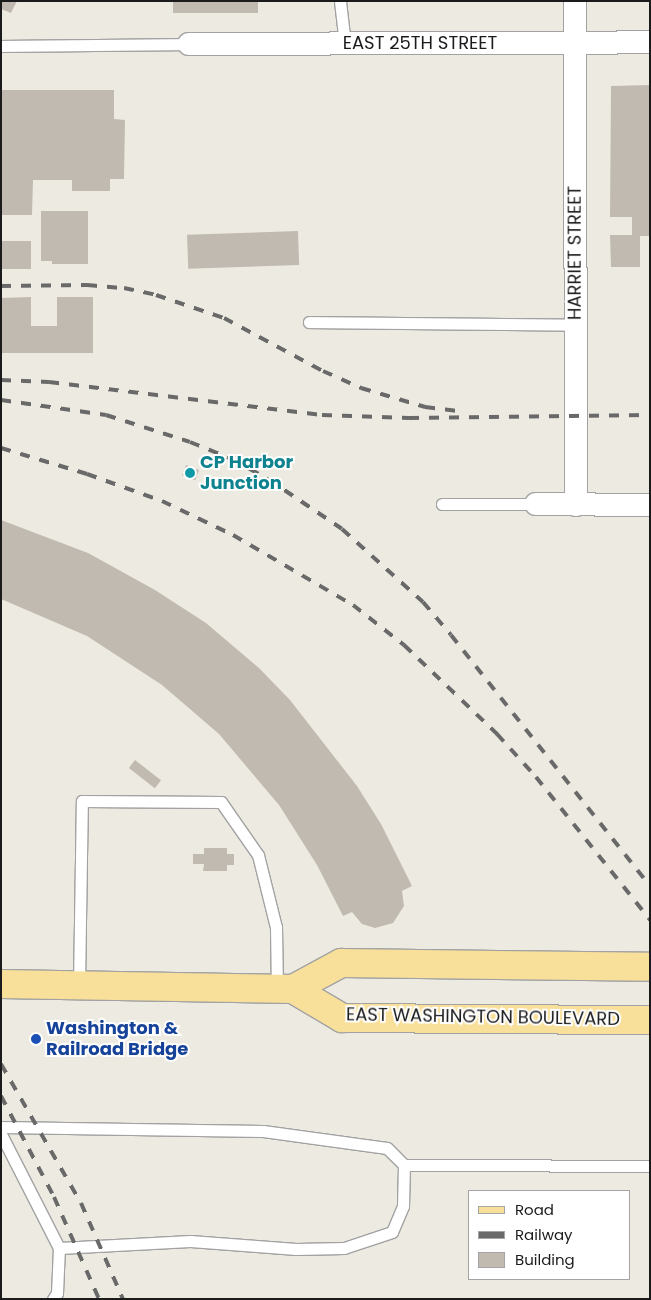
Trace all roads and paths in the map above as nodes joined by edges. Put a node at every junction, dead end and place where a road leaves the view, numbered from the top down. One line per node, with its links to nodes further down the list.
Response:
1 (340, 1): 6 (lane)
2 (575, 1): 3 (street, HARRIET STREET)
3 (575, 42): 4 (street, EAST 25TH STREET); 6 (street, EAST 25TH STREET); 9 (street, HARRIET STREET)
4 (650, 42)
5 (189, 44): 6 (street, EAST 25TH STREET); 7 (lane)
6 (345, 44)
7 (1, 46)
8 (309, 322): 9 (lane)
9 (575, 325): 12 (street, HARRIET STREET)
10 (442, 504): 11 (lane)
11 (536, 504): 12 (street)
12 (576, 505): 13 (street)
13 (650, 505)
14 (650, 967): 17 (main road)
15 (1, 984): 16 (main road)
16 (79, 986): 17 (main road); 17 (lane)
17 (285, 989): 18 (main road, EAST WASHINGTON BOULEVARD)
18 (650, 1020)
19 (1, 1127): 21 (lane)
20 (1, 1134): 23 (lane)
21 (404, 1165): 22 (lane); 23 (lane)
22 (650, 1166)
23 (59, 1248): 24 (lane)
24 (53, 1299)

